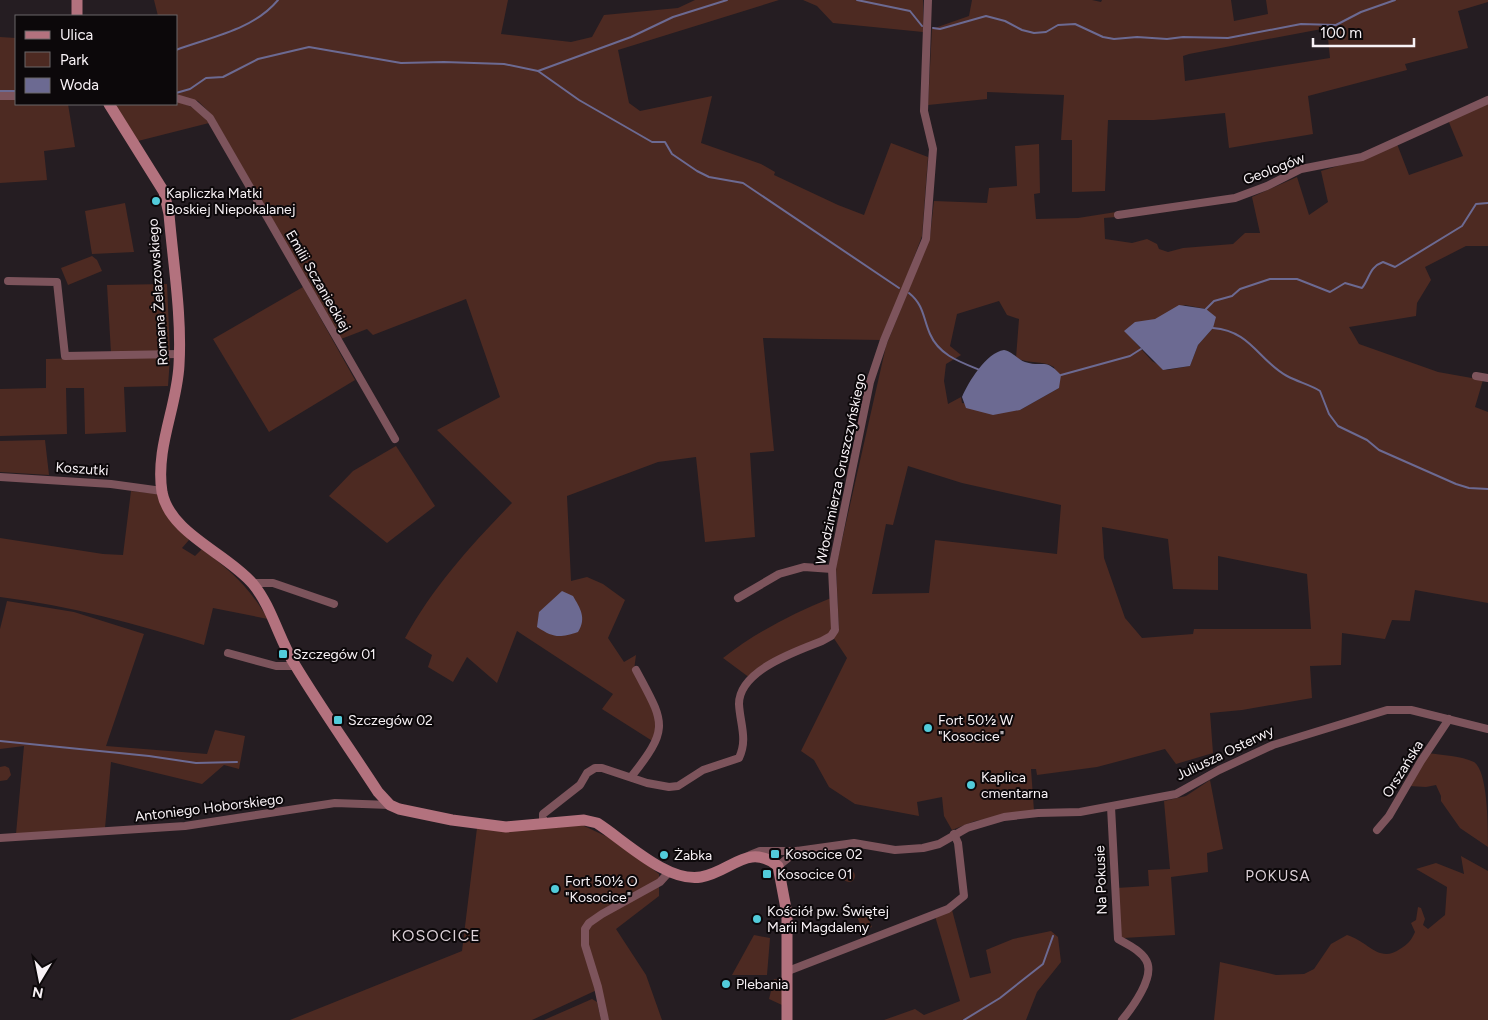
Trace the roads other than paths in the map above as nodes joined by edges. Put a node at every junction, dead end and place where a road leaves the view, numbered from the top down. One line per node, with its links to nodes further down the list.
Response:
1 (77, 0): 3 (street)
2 (928, 0): 17 (street, Włodzimierza Gruszczyńskiego)
3 (77, 15)
4 (0, 96): 5 (street)
5 (15, 96)
6 (178, 99): 14 (street, Emilii Sczanieckiej)
7 (1488, 100): 9 (street, Geologów)
8 (111, 105): 11 (street, Romana Żelazowskiego)
9 (1118, 215)
10 (8, 281): 11 (street)
11 (179, 354): 16 (street, Romana Żelazowskiego)
12 (1476, 376): 13 (street)
13 (1488, 378)
14 (395, 440)
15 (0, 477): 16 (street, Koszutki)
16 (162, 491): 18 (street, Romana Żelazowskiego)
17 (832, 570): 19 (street); 26 (street, Włodzimierza Gruszczyńskiego)
18 (252, 583): 20 (street); 22 (street, Romana Żelazowskiego)
19 (738, 598)
20 (334, 604)
21 (228, 653): 22 (street)
22 (295, 666): 27 (street, Romana Żelazowskiego)
23 (636, 670): 26 (street)
24 (1449, 719): 25 (street, Juliusza Osterwy); 28 (street, Juliusza Osterwy); 30 (street, Orszańska)
25 (1488, 729)
26 (631, 777): 29 (street, Włodzimierza Gruszczyńskiego)
27 (390, 805): 29 (street); 32 (street, Antoniego Hoborskiego)
28 (1111, 807): 31 (street, Juliusza Osterwy); 40 (street, Na Pokusie)
29 (543, 823): 36 (street)
30 (1377, 830)
31 (954, 834): 33 (street, Juliusza Osterwy); 37 (street)
32 (0, 838)
33 (797, 851): 34 (street, Juliusza Osterwy); 35 (street)
34 (749, 856): 35 (street); 36 (street, Juliusza Osterwy)
35 (778, 866): 37 (street)
36 (669, 872): 38 (street)
37 (788, 971): 39 (street)
38 (604, 1020)
39 (787, 1020)
40 (1122, 1020)

